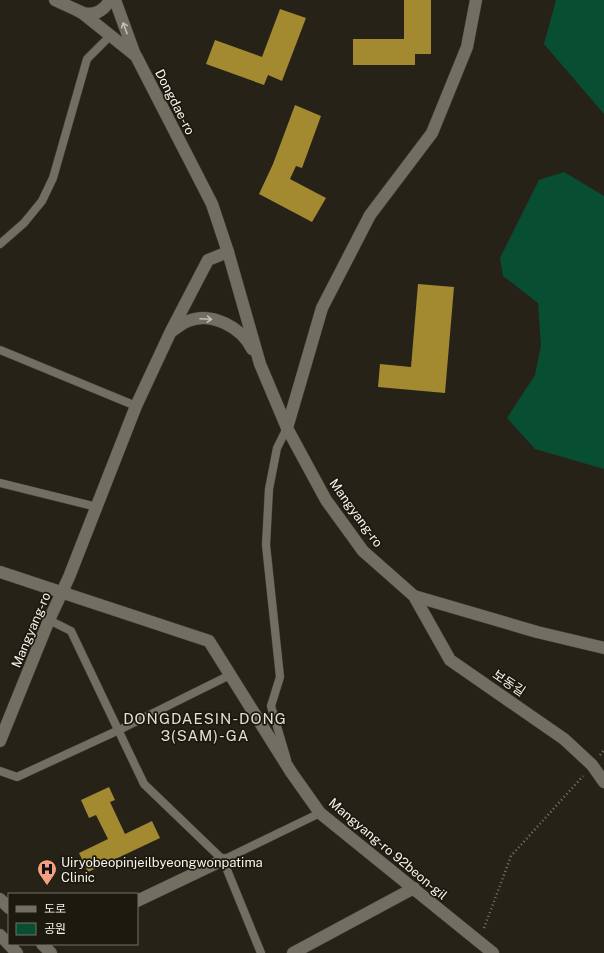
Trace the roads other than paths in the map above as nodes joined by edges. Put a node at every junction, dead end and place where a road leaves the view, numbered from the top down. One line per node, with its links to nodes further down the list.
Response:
1 (55, 0): 6 (street, Dongdae-ro)
2 (71, 0): 6 (street)
3 (110, 0): 6 (street)
4 (115, 0): 8 (street, one-way to 4)
5 (476, 0): 15 (street)
6 (81, 12): 7 (street, Dongdae-ro)
7 (110, 36): 8 (street, Dongdae-ro); 9 (lane)
8 (136, 56): 10 (street, Dongdae-ro)
9 (0, 244)
10 (228, 252): 11 (street, Mangyang-ro); 13 (street, Mangyang-ro)
11 (171, 331): 13 (street, Mangyang-ro, one-way to 13); 14 (street, Mangyang-ro)
12 (0, 350): 14 (lane)
13 (260, 364): 15 (street, Mangyang-ro)
14 (136, 406): 17 (street, Mangyang-ro)
15 (287, 428): 20 (street, Mangyang-ro); 27 (lane)
16 (0, 483): 17 (lane)
17 (97, 507): 19 (street, Mangyang-ro)
18 (0, 572): 19 (street, Mangyang-ro 92beon-gil)
19 (62, 592): 21 (street, Mangyang-ro); 23 (street, Mangyang-ro 92beon-gil)
20 (414, 596): 22 (street, Mangyang-ro); 28 (street, 보동길)
21 (49, 620): 24 (lane); 25 (street, Mangyang-ro)
22 (604, 648)
23 (230, 675): 24 (lane); 27 (street, Mangyang-ro 92beon-gil)
24 (118, 730): 26 (lane); 30 (lane)
25 (0, 741)
26 (0, 771)
27 (291, 772): 29 (street, Mangyang-ro 92beon-gil)
28 (604, 782)
29 (320, 813): 30 (lane); 31 (street, Mangyang-ro 92beon-gil)
30 (224, 860): 33 (street); 39 (lane)
31 (414, 888): 40 (street); 41 (street, Mangyang-ro 92beon-gil)
32 (0, 899): 34 (street)
33 (138, 901)
34 (8, 907)
35 (0, 935): 36 (street)
36 (8, 943)
37 (9, 945): 38 (street)
38 (17, 953)
39 (261, 953)
40 (293, 953)
41 (493, 953)

